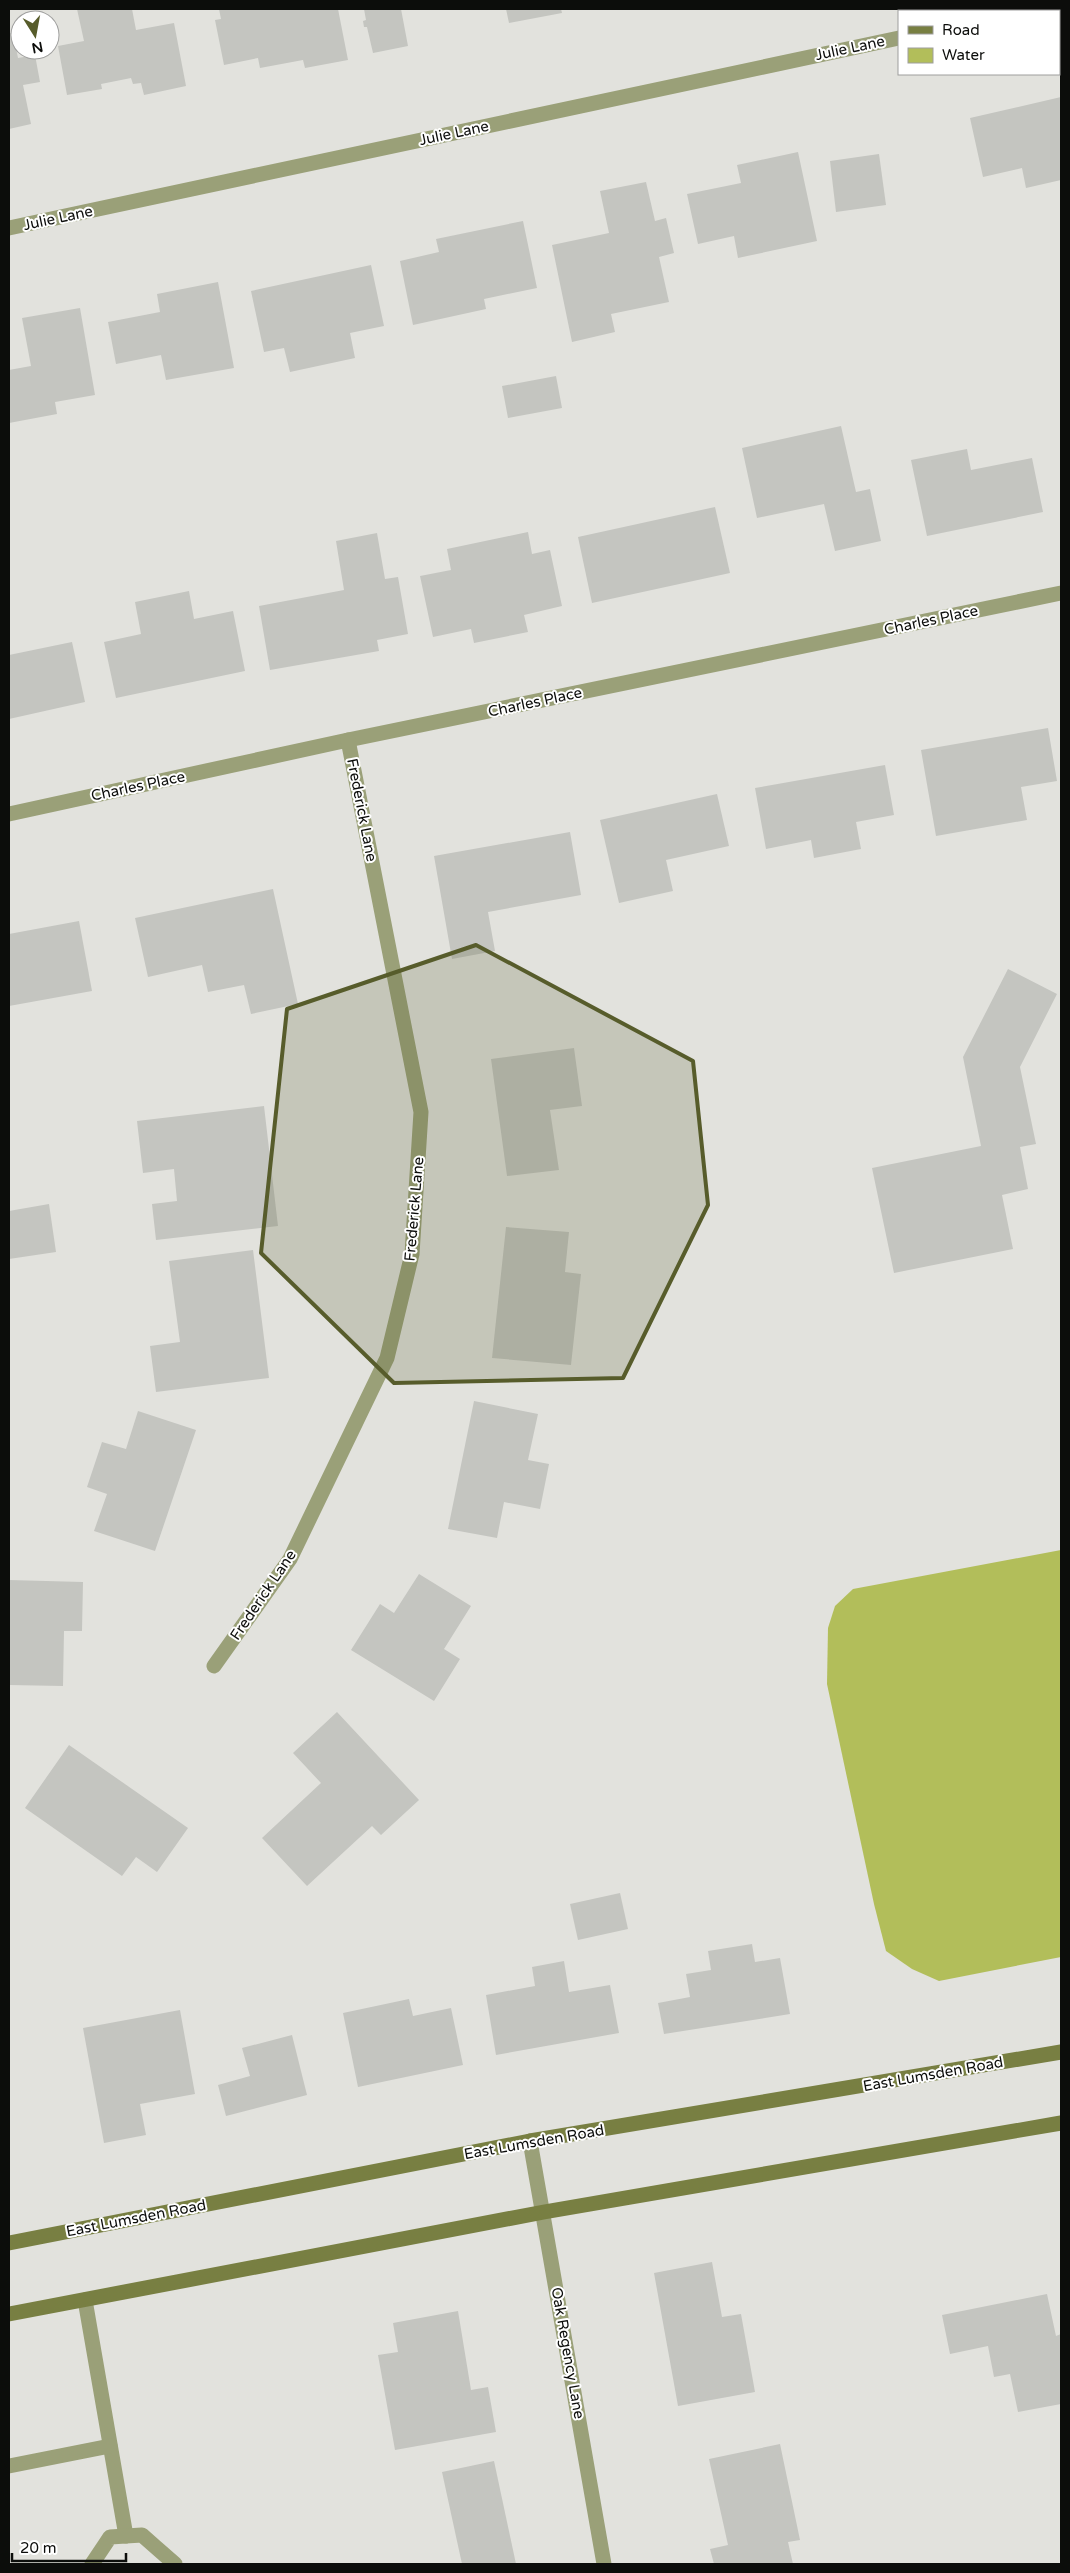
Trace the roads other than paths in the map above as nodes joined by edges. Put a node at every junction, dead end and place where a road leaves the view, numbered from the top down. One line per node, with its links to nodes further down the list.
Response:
1 (898, 38): 2 (street, Julie Lane)
2 (9, 228)
3 (1061, 593): 4 (street, Charles Place)
4 (348, 740): 5 (street, Charles Place); 6 (street, Frederick Lane)
5 (9, 814)
6 (214, 1666)
7 (1061, 2052): 9 (main road, East Lumsden Road)
8 (1061, 2124): 10 (main road)
9 (530, 2141): 10 (street, Oak Regency Lane); 11 (main road, East Lumsden Road)
10 (544, 2212): 12 (main road); 19 (street, Oak Regency Lane)
11 (9, 2243)
12 (85, 2300): 13 (main road); 14 (street)
13 (9, 2314)
14 (110, 2446): 15 (street); 16 (street)
15 (9, 2466)
16 (126, 2536): 17 (street); 18 (street)
17 (92, 2564)
18 (175, 2564)
19 (604, 2564)

